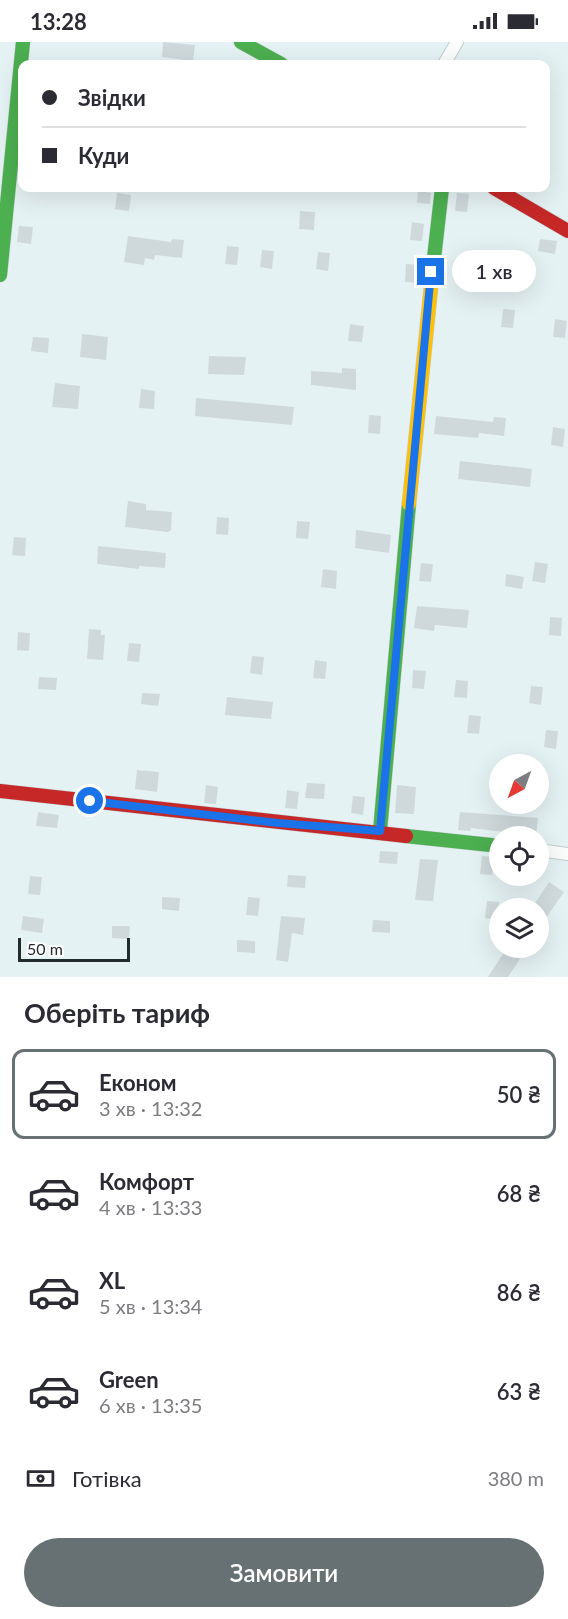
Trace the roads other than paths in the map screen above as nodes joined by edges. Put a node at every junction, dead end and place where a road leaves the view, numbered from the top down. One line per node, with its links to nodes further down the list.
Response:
1 (23, 42): 4 (street)
2 (242, 42): 5 (street)
3 (457, 42): 6 (street)
4 (21, 60)
5 (274, 60)
6 (446, 60)
7 (18, 93): 11 (street)
8 (442, 192): 13 (street)
9 (501, 192): 10 (street)
10 (568, 231)
11 (0, 275)
12 (0, 791): 13 (street)
13 (380, 831): 14 (street)
14 (489, 845)
15 (549, 851): 16 (street)
16 (568, 854)

